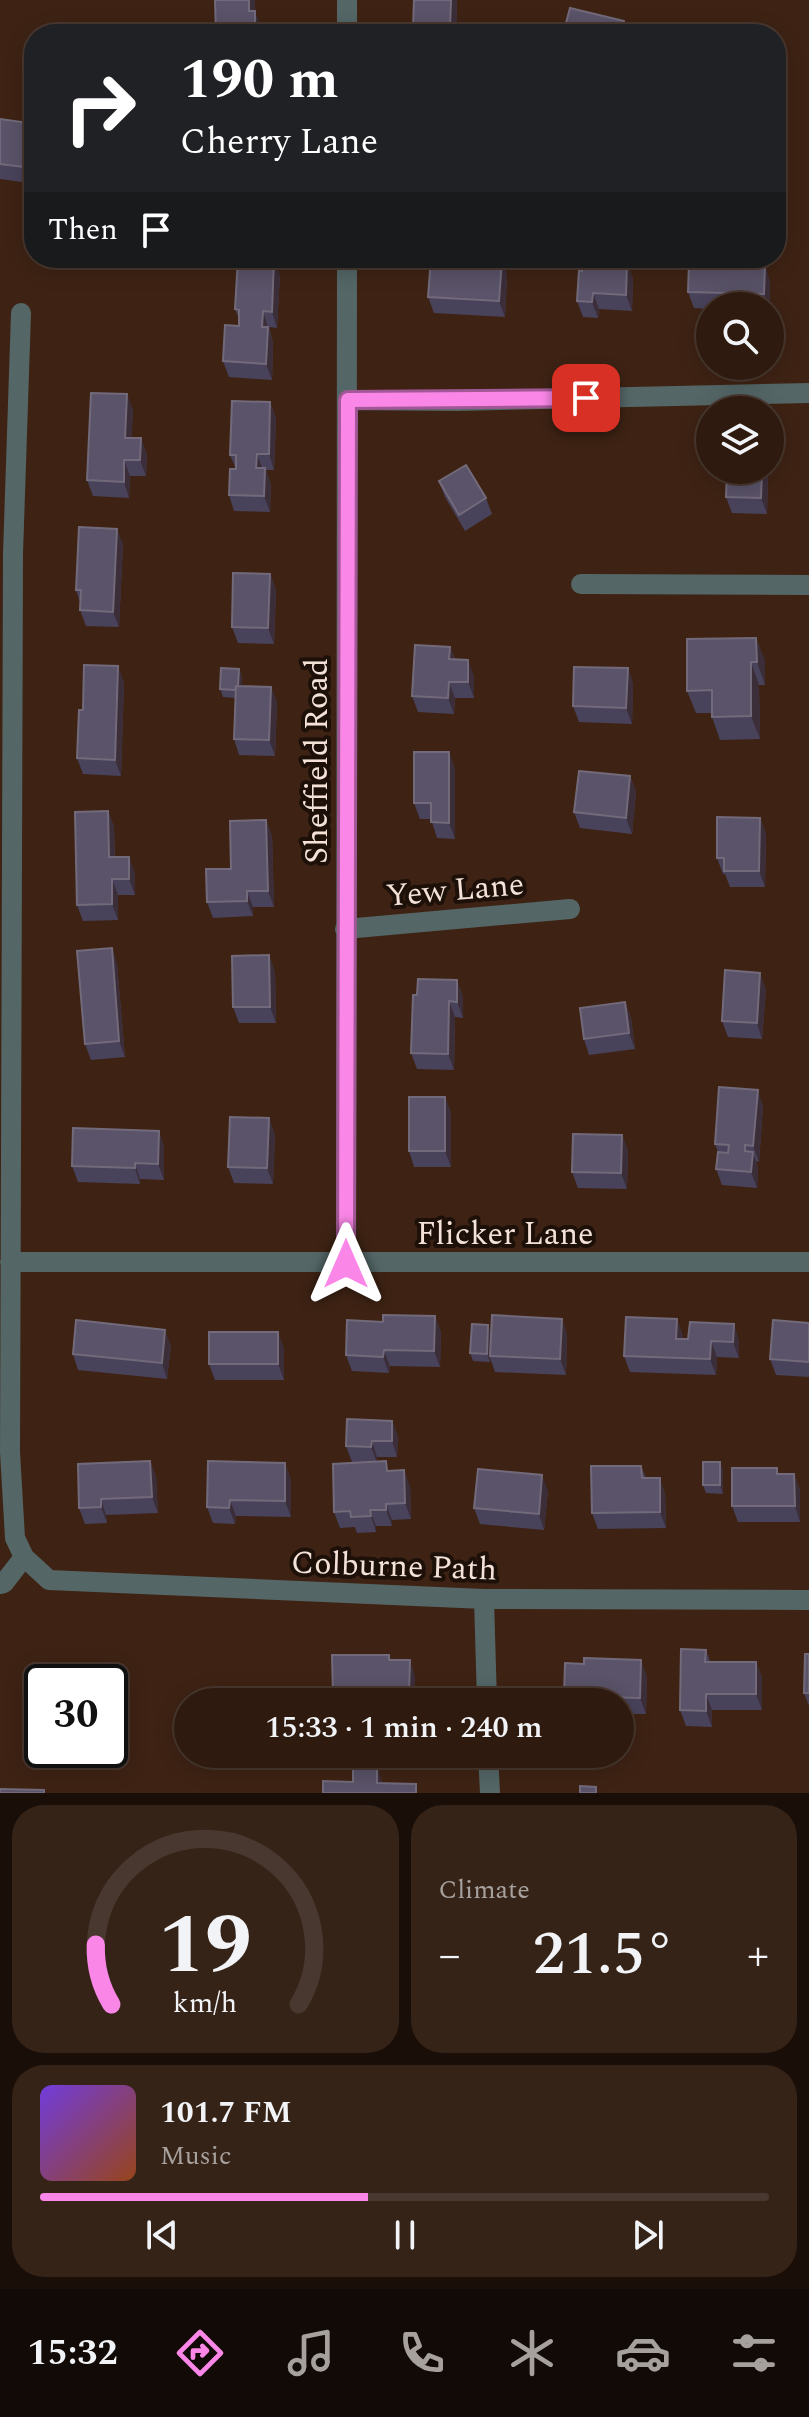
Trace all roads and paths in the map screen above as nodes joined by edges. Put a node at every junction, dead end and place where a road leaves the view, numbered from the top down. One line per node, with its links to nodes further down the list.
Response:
1 (347, 0): 2 (street)
2 (347, 24)
3 (347, 268): 6 (street, Sheffield Road)
4 (21, 313): 11 (street)
5 (809, 393): 6 (street)
6 (348, 400): 10 (street, Sheffield Road)
7 (581, 584): 8 (street)
8 (809, 585)
9 (570, 909): 10 (street, Yew Lane)
10 (345, 929): 13 (street, Sheffield Road)
11 (10, 1262): 13 (street, Flicker Lane); 14 (street)
12 (809, 1262): 13 (street, Flicker Lane)
13 (346, 1264)
14 (24, 1557): 15 (street); 16 (street, Colburne Path)
15 (0, 1584)
16 (484, 1599): 17 (street, Colburne Path); 18 (street)
17 (809, 1600)
18 (487, 1688)
19 (489, 1768): 20 (street)
20 (490, 1793)

